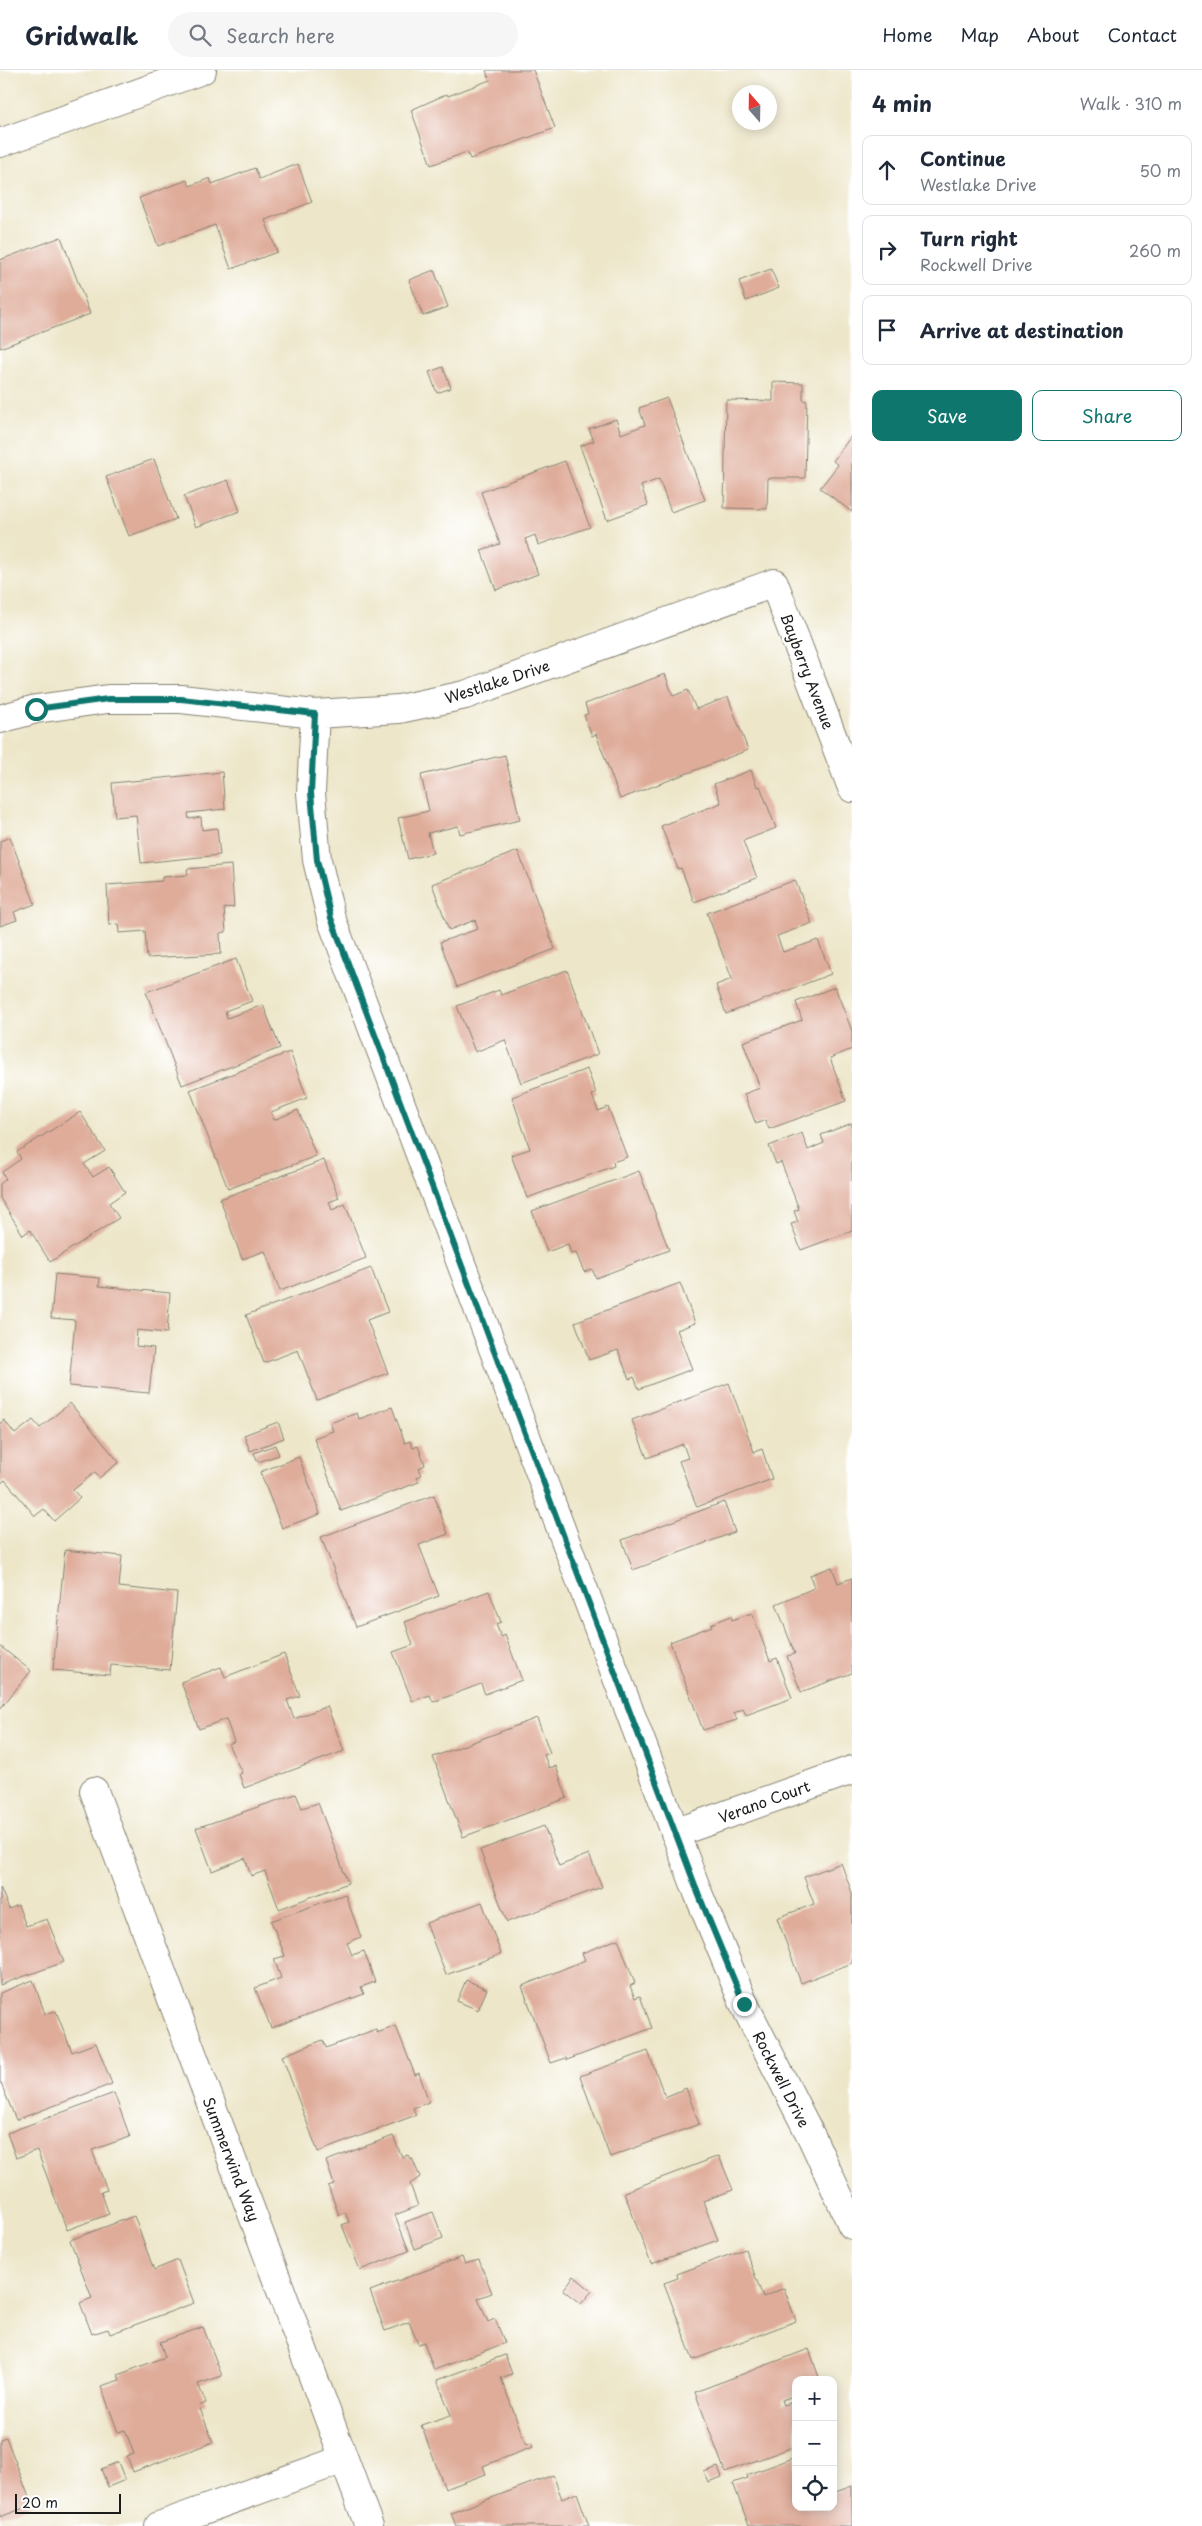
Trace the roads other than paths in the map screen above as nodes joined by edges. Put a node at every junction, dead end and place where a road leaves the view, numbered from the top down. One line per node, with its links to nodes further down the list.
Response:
1 (202, 70): 2 (street)
2 (0, 143)
3 (774, 583): 4 (street, Westlake Drive); 6 (street, Bayberry Avenue)
4 (315, 714): 5 (street, Westlake Drive); 9 (street, Rockwell Drive)
5 (0, 719)
6 (852, 788)
7 (852, 1770): 9 (street, Verano Court)
8 (94, 1791): 11 (street, Summerwind Way)
9 (675, 1833): 10 (street, Rockwell Drive)
10 (852, 2225)
11 (344, 2459): 12 (street); 13 (street, Summerwind Way)
12 (159, 2526)
13 (369, 2526)

